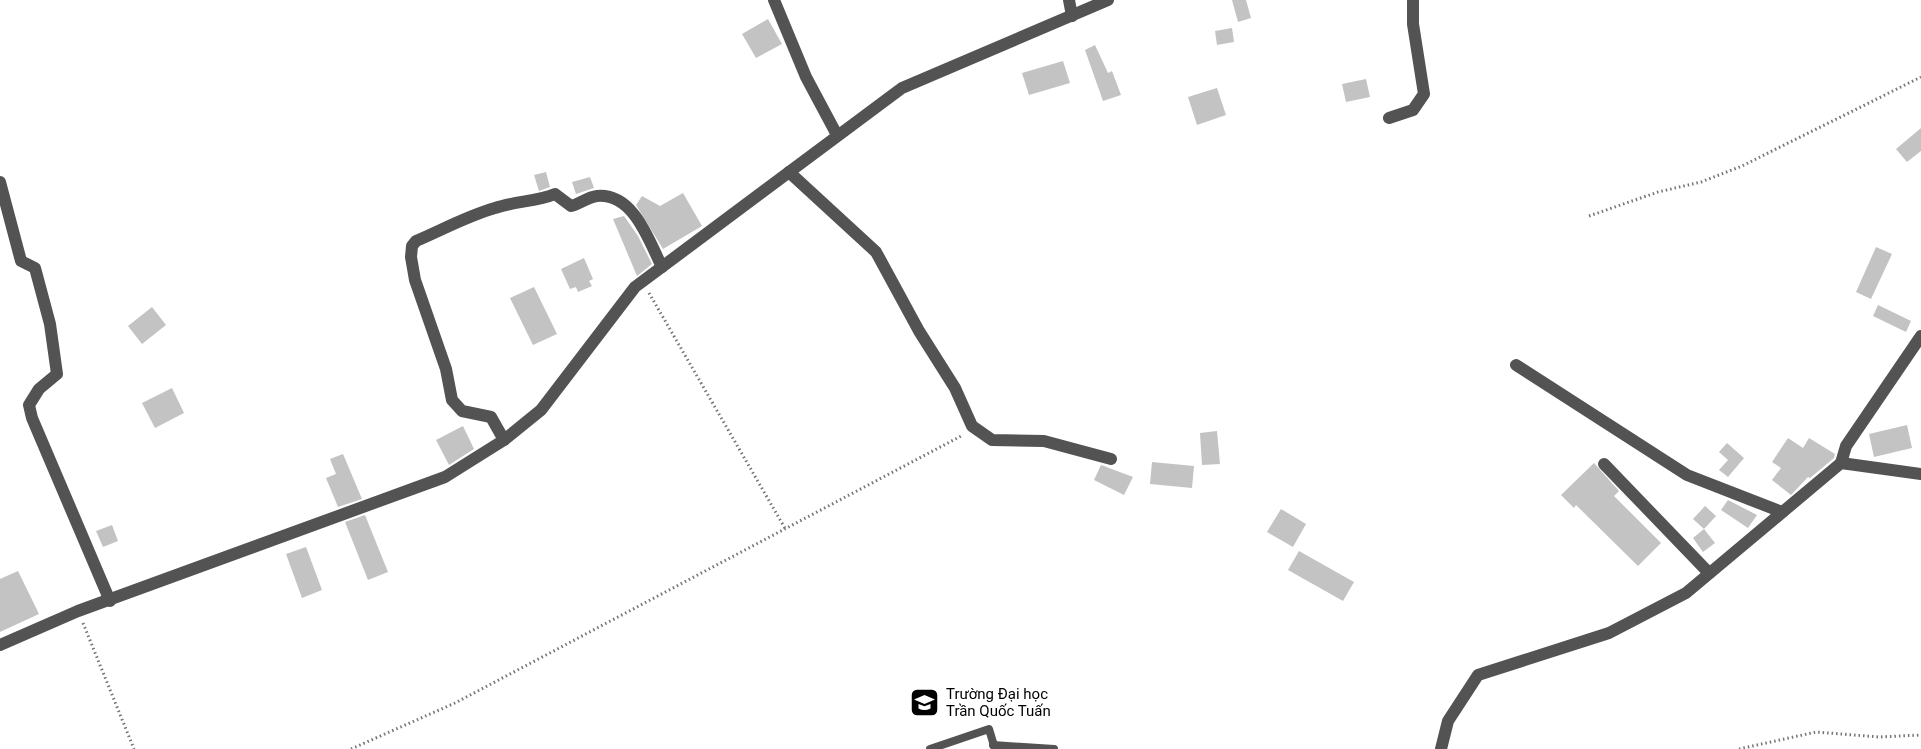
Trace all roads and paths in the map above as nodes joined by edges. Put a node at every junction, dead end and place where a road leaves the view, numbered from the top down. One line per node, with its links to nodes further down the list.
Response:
1 (774, 0): 8 (street)
2 (1069, 0): 5 (street)
3 (1108, 0): 5 (street)
4 (1413, 0): 7 (street)
5 (1072, 16): 8 (street)
6 (1921, 77): 11 (path)
7 (1389, 118)
8 (837, 135): 9 (street)
9 (789, 172): 12 (street); 16 (street)
10 (0, 182): 25 (street)
11 (1589, 216)
12 (662, 267): 13 (street); 17 (street)
13 (643, 281): 17 (street); 23 (path)
14 (1921, 336): 19 (street)
15 (1516, 365): 22 (street)
16 (974, 429): 18 (street); 23 (path)
17 (504, 440): 25 (street)
18 (1111, 459)
19 (1841, 463): 21 (street); 22 (street)
20 (1604, 464): 24 (street)
21 (1921, 474)
22 (1782, 512): 24 (street)
23 (786, 530): 31 (path)
24 (1709, 573): 34 (street)
25 (110, 601): 26 (street)
26 (78, 611): 27 (street); 30 (path)
27 (0, 645)
28 (1921, 735): 35 (path)
29 (994, 747): 32 (lane); 33 (lane)
30 (134, 749)
31 (351, 749)
32 (930, 749)
33 (1054, 749)
34 (1441, 749)
35 (1739, 749)

